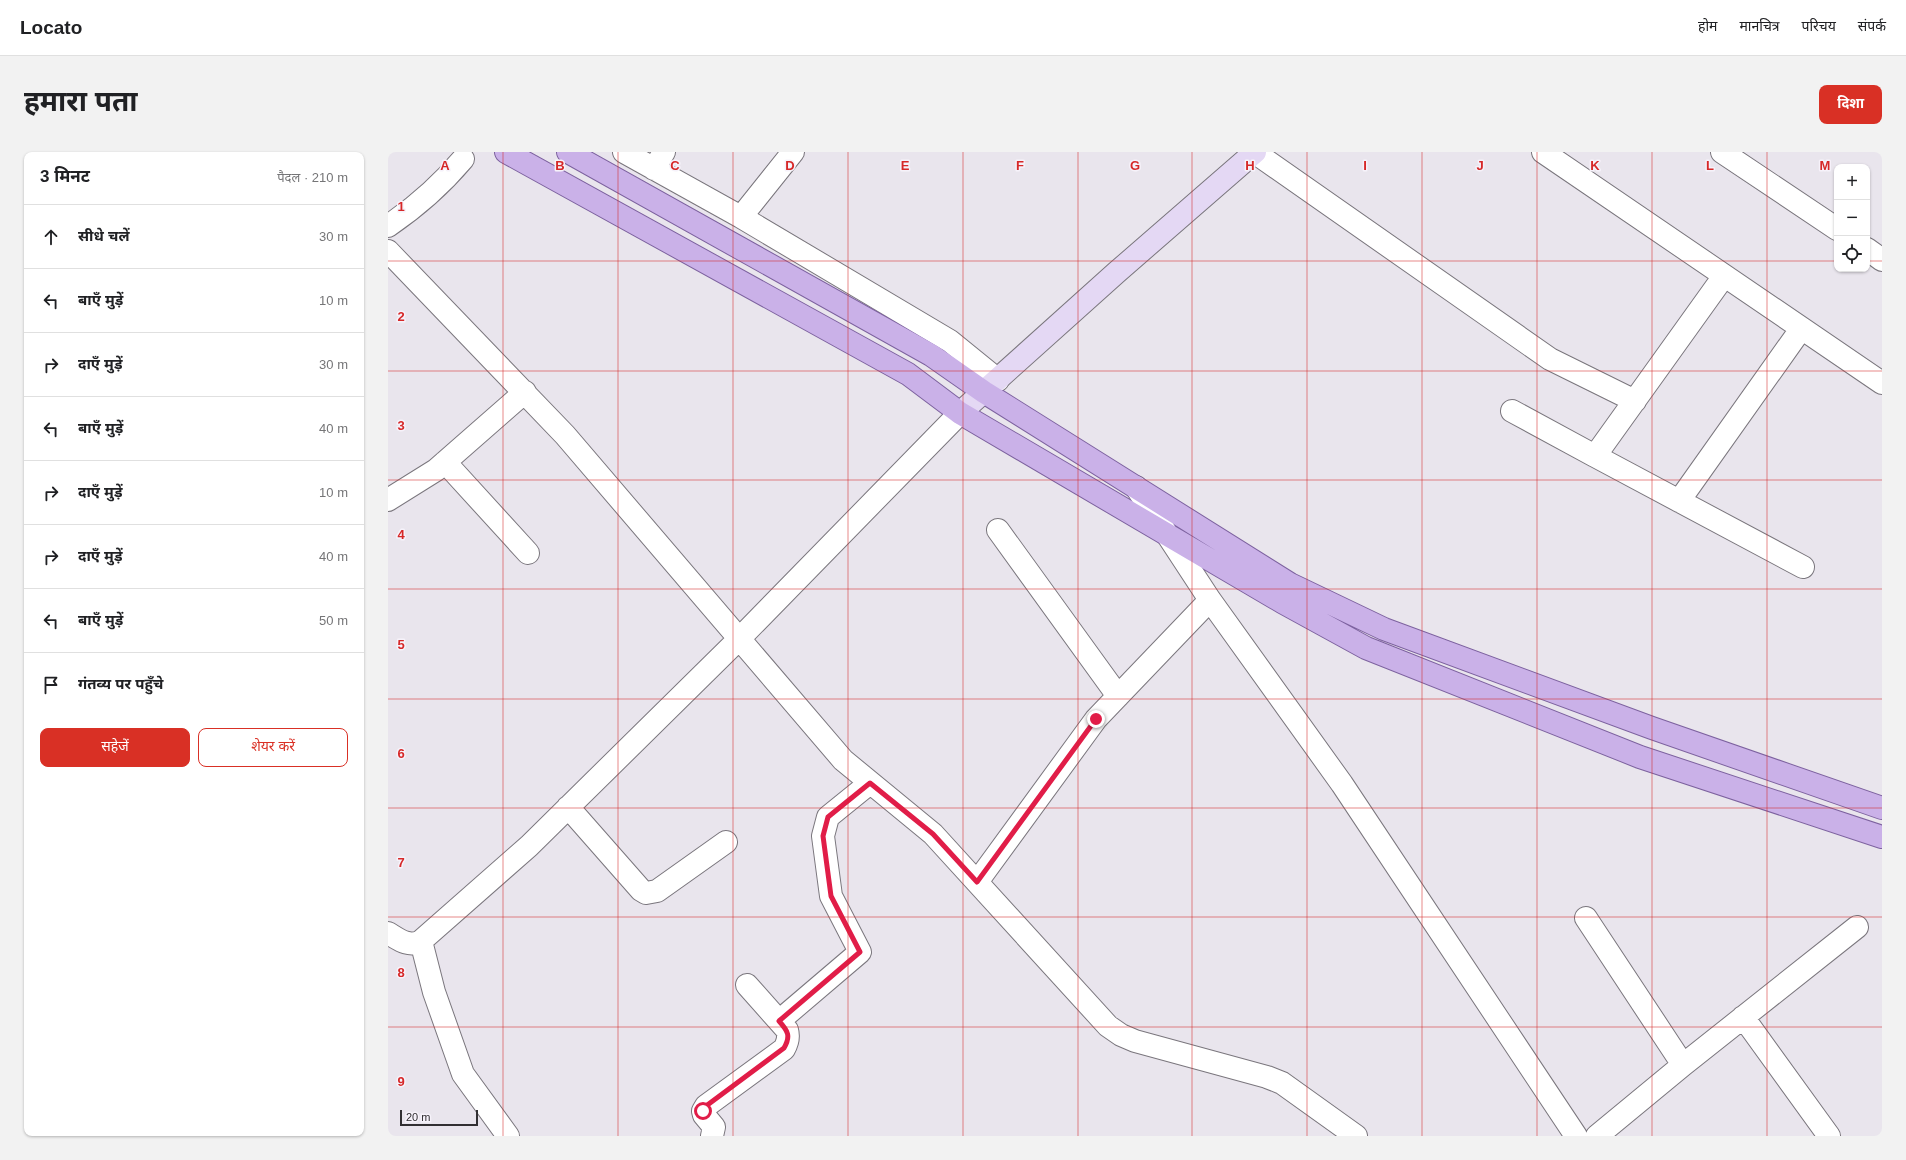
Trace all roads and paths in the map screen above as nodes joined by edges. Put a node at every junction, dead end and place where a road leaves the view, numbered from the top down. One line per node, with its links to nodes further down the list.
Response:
1 (506, 152): 23 (main road)
2 (568, 152): 19 (main road)
3 (624, 152): 9 (street)
4 (793, 152): 10 (street)
5 (1254, 152): 19 (street); 21 (street)
6 (1543, 152): 16 (street)
7 (1722, 152): 12 (street)
8 (463, 159): 11 (street)
9 (659, 160): 10 (street)
10 (741, 217): 19 (street)
11 (388, 226)
12 (1834, 227)
13 (388, 251): 20 (street)
14 (1870, 252): 15 (street)
15 (1882, 260)
16 (1724, 276): 17 (street); 21 (street)
17 (1801, 330): 18 (street); 28 (street)
18 (1882, 383)
19 (991, 386): 23 (street); 26 (main road)
20 (525, 392): 25 (street); 34 (street)
21 (1635, 401): 24 (street)
22 (1512, 411): 24 (street)
23 (960, 413): 30 (main road); 34 (street)
24 (1595, 456): 28 (street)
25 (445, 462): 27 (street); 31 (street)
26 (1136, 487): 30 (street); 38 (main road)
27 (388, 500)
28 (1679, 501): 32 (street)
29 (998, 530): 35 (street)
30 (1167, 535): 33 (street); 39 (main road)
31 (528, 553)
32 (1803, 567)
33 (1210, 600): 35 (street); 53 (street)
34 (739, 639): 36 (street); 37 (street)
35 (1118, 696): 41 (street)
36 (870, 783): 41 (street); 48 (street)
37 (568, 807): 40 (street); 45 (street)
38 (1882, 808)
39 (1882, 837)
40 (726, 842)
41 (977, 882): 52 (street)
42 (1586, 918): 49 (street)
43 (1857, 926): 47 (street)
44 (388, 933): 45 (street)
45 (421, 941): 50 (street)
46 (747, 985): 48 (street)
47 (1743, 1017): 49 (street); 55 (street)
48 (779, 1021): 51 (street)
49 (1683, 1065): 54 (street)
50 (508, 1136)
51 (712, 1136)
52 (1356, 1136)
53 (1576, 1136)
54 (1597, 1136)
55 (1829, 1136)

